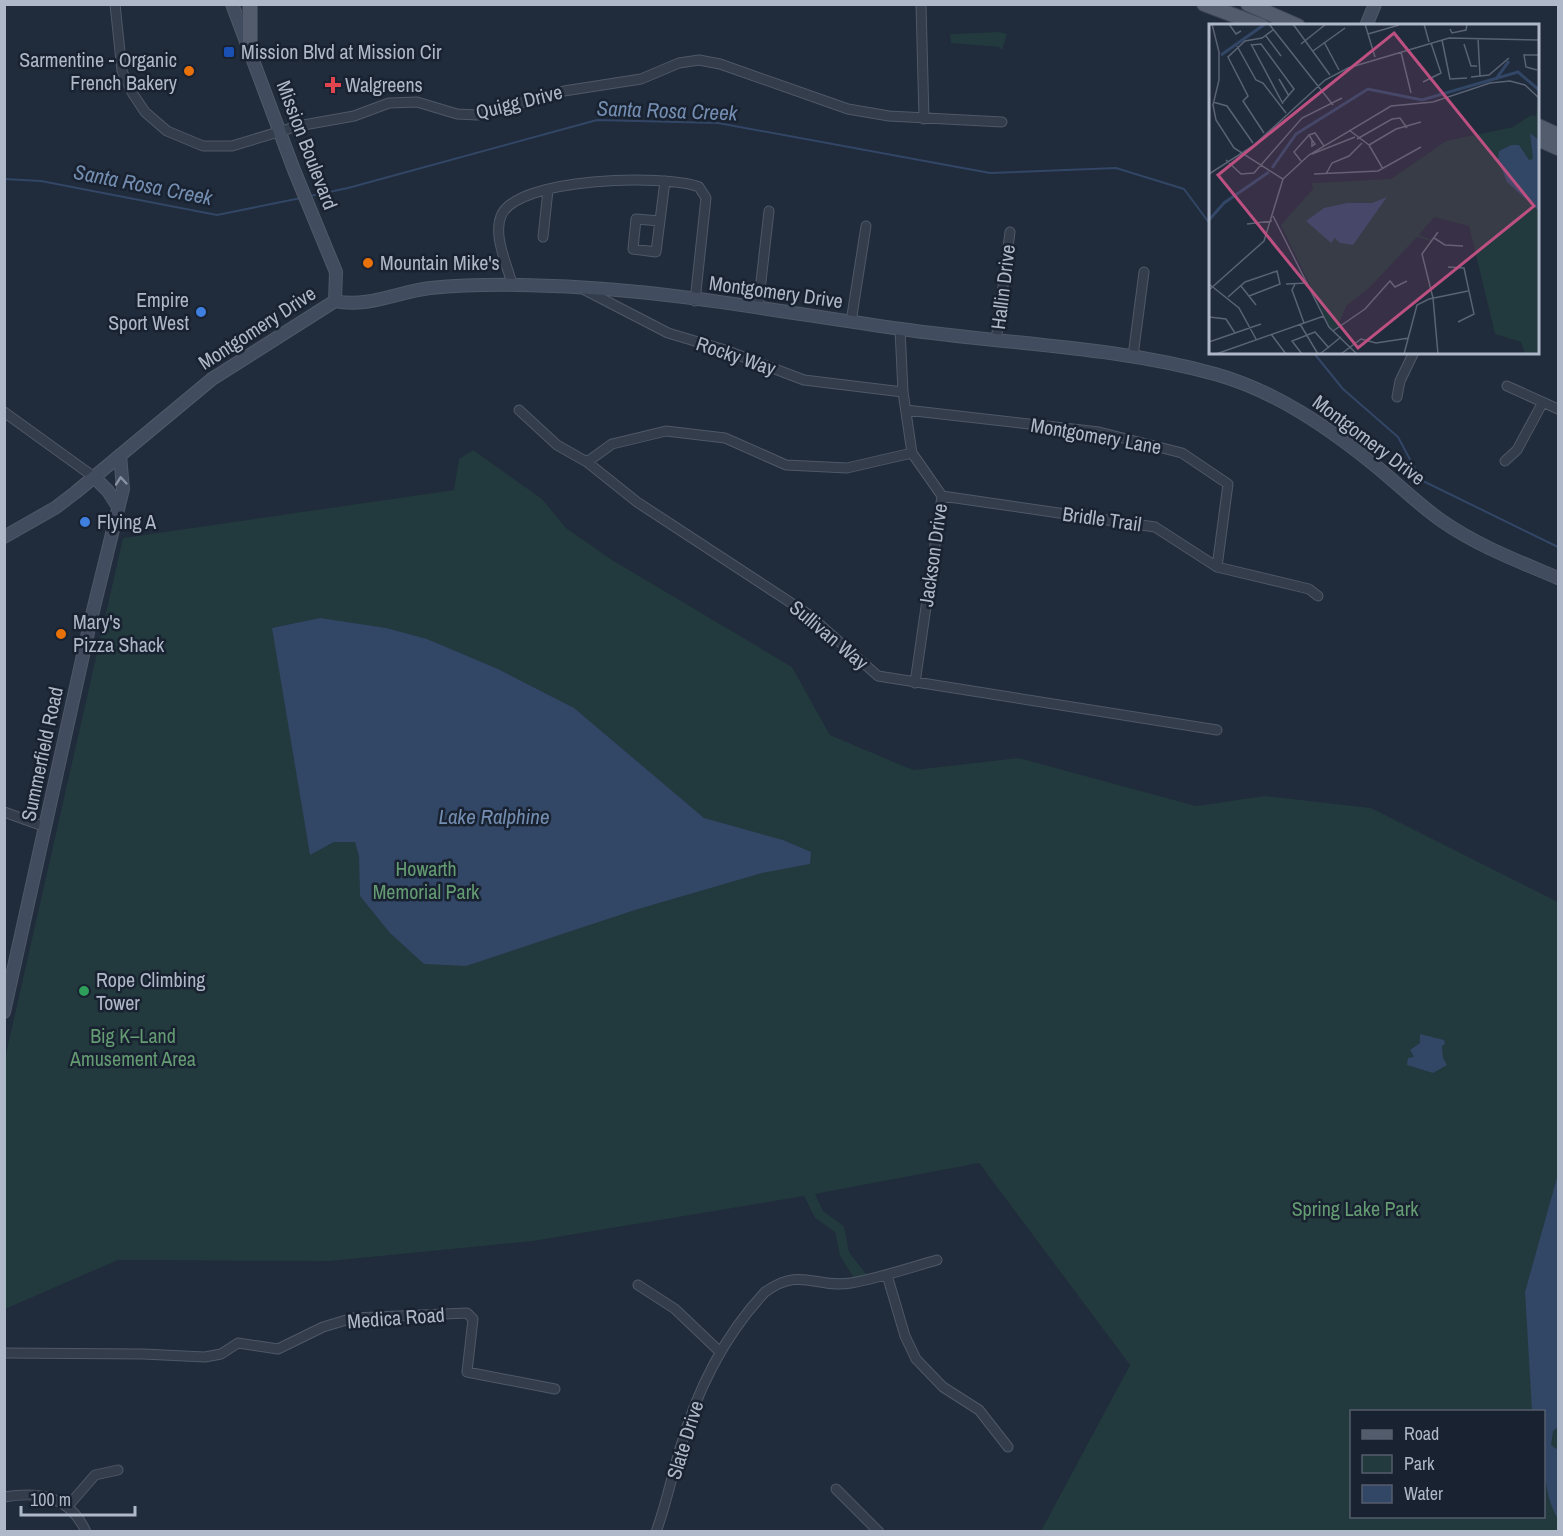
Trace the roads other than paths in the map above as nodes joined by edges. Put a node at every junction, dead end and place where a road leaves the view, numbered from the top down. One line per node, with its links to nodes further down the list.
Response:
1 (115, 4): 15 (street, Quigg Drive)
2 (232, 4): 11 (street, Mission Boulevard)
3 (250, 4): 11 (main road)
4 (921, 4): 12 (street)
5 (1204, 4): 8 (main road)
6 (1248, 4): 9 (main road)
7 (1375, 4): 10 (street)
8 (1257, 24)
9 (1293, 24)
10 (1367, 24)
11 (250, 51): 15 (street, Mission Boulevard)
12 (924, 119): 13 (street, Quigg Drive); 15 (street, Quigg Drive)
13 (1002, 123)
14 (1539, 126): 16 (main road)
15 (280, 130): 30 (street, Mission Boulevard)
16 (1558, 135)
17 (1539, 139): 18 (main road)
18 (1558, 147)
19 (665, 181): 20 (street); 22 (street); 29 (street)
20 (548, 190): 25 (street); 27 (street)
21 (769, 211): 31 (street)
22 (660, 222)
23 (866, 226): 32 (street)
24 (1010, 232): 34 (street, Hallin Drive)
25 (543, 237)
26 (1144, 272): 36 (street)
27 (512, 284): 28 (street, Montgomery Drive); 30 (street, Montgomery Drive)
28 (579, 287): 29 (street, Montgomery Drive); 38 (street, Rocky Way)
29 (695, 300): 31 (street, Montgomery Drive)
30 (335, 301): 46 (street, Montgomery Drive)
31 (758, 308): 32 (street, Montgomery Drive)
32 (851, 322): 33 (street, Montgomery Drive)
33 (900, 329): 34 (street, Montgomery Drive); 38 (street, Jackson Drive)
34 (996, 341): 36 (street, Montgomery Drive)
35 (1412, 354): 39 (street)
36 (1133, 356): 54 (street, Montgomery Drive)
37 (1507, 386): 40 (street)
38 (903, 392): 43 (street, Jackson Drive)
39 (1397, 398)
40 (1543, 402): 41 (street); 47 (street)
41 (1558, 409)
42 (519, 410): 48 (street, Sullivan Way)
43 (906, 410): 45 (street, Jackson Drive); 53 (street, Montgomery Lane)
44 (4, 412): 49 (street)
45 (912, 453): 48 (street); 50 (street, Jackson Drive)
46 (120, 455): 49 (street, Montgomery Drive); 51 (street, Summerfield Road, one-way to 46)
47 (1505, 461)
48 (587, 462): 56 (street, Sullivan Way)
49 (94, 477): 51 (street); 52 (street, Montgomery Drive)
50 (942, 496): 53 (street, Bridle Trail); 56 (street, Jackson Drive)
51 (117, 505): 59 (street, Summerfield Road)
52 (4, 537)
53 (1217, 567): 55 (street, Bridle Trail)
54 (1558, 578)
55 (1318, 596)
56 (915, 683): 57 (street, Sullivan Way)
57 (1217, 730)
58 (4, 812): 59 (street)
59 (46, 827): 60 (street, Summerfield Road)
60 (10, 964): 61 (street, Summerfield Road)
61 (4, 1012)
62 (938, 1260): 63 (street, Slate Drive)
63 (887, 1275): 65 (street, Slate Drive); 68 (street)
64 (638, 1285): 65 (street)
65 (719, 1351): 74 (street, Slate Drive)
66 (4, 1353): 67 (street, Medica Road)
67 (555, 1389)
68 (1008, 1447)
69 (118, 1470): 72 (street)
70 (836, 1489): 75 (street)
71 (4, 1497): 72 (street)
72 (68, 1506): 73 (street)
73 (86, 1532)
74 (656, 1532)
75 (879, 1532)

